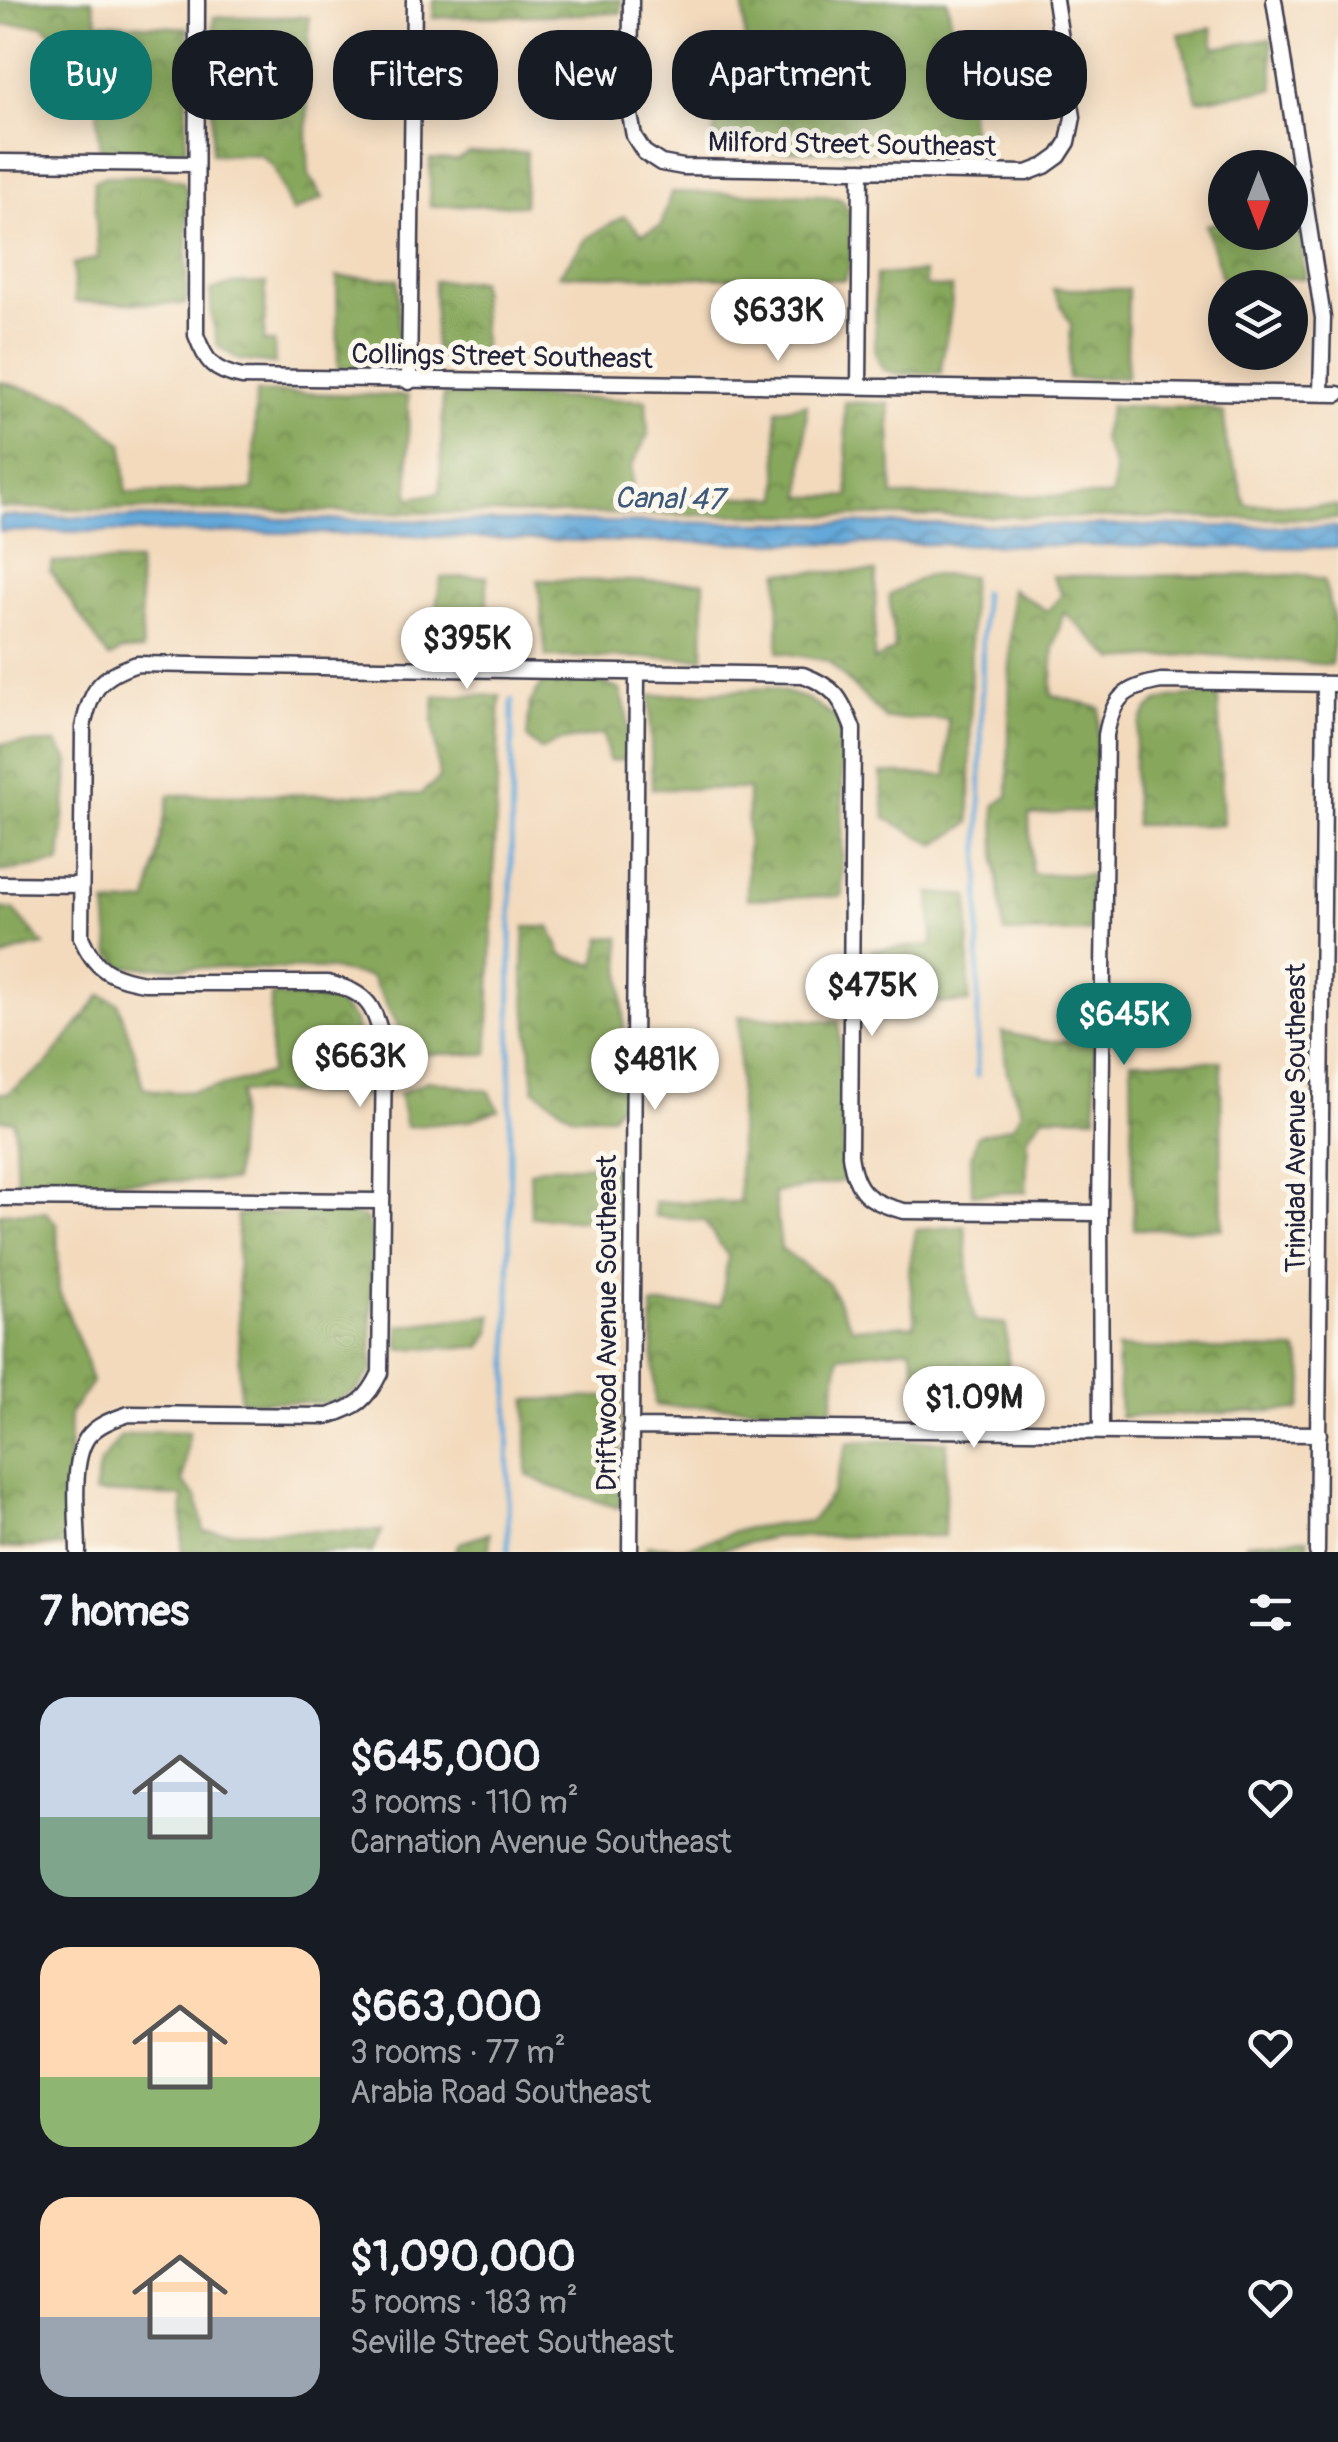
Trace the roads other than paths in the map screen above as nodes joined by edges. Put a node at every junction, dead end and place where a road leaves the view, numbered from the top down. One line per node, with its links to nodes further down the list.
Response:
1 (197, 0): 7 (street)
2 (414, 0): 9 (street)
3 (631, 0): 8 (street, Milford Street Southeast)
4 (1054, 0): 8 (street, Milford Street Southeast)
5 (1274, 0): 11 (street)
6 (0, 162): 7 (street)
7 (196, 164): 9 (street, Collings Street Southeast)
8 (861, 170): 10 (street)
9 (409, 382): 10 (street, Collings Street Southeast)
10 (860, 387): 11 (street, Collings Street Southeast)
11 (1321, 394): 12 (street, Collings Street Southeast)
12 (1338, 394)
13 (638, 674): 16 (street); 19 (street); 20 (street, Driftwood Avenue Southeast)
14 (1332, 684): 19 (street); 22 (street, Trinidad Avenue Southeast)
15 (0, 884): 16 (street)
16 (81, 885): 18 (street)
17 (0, 1198): 18 (street)
18 (380, 1201): 23 (street)
19 (1100, 1213): 21 (street)
20 (630, 1427): 21 (street); 24 (street, Driftwood Avenue Southeast)
21 (1101, 1431): 22 (street)
22 (1318, 1434): 25 (street, Trinidad Avenue Southeast)
23 (78, 1552)
24 (630, 1552)
25 (1318, 1552)

